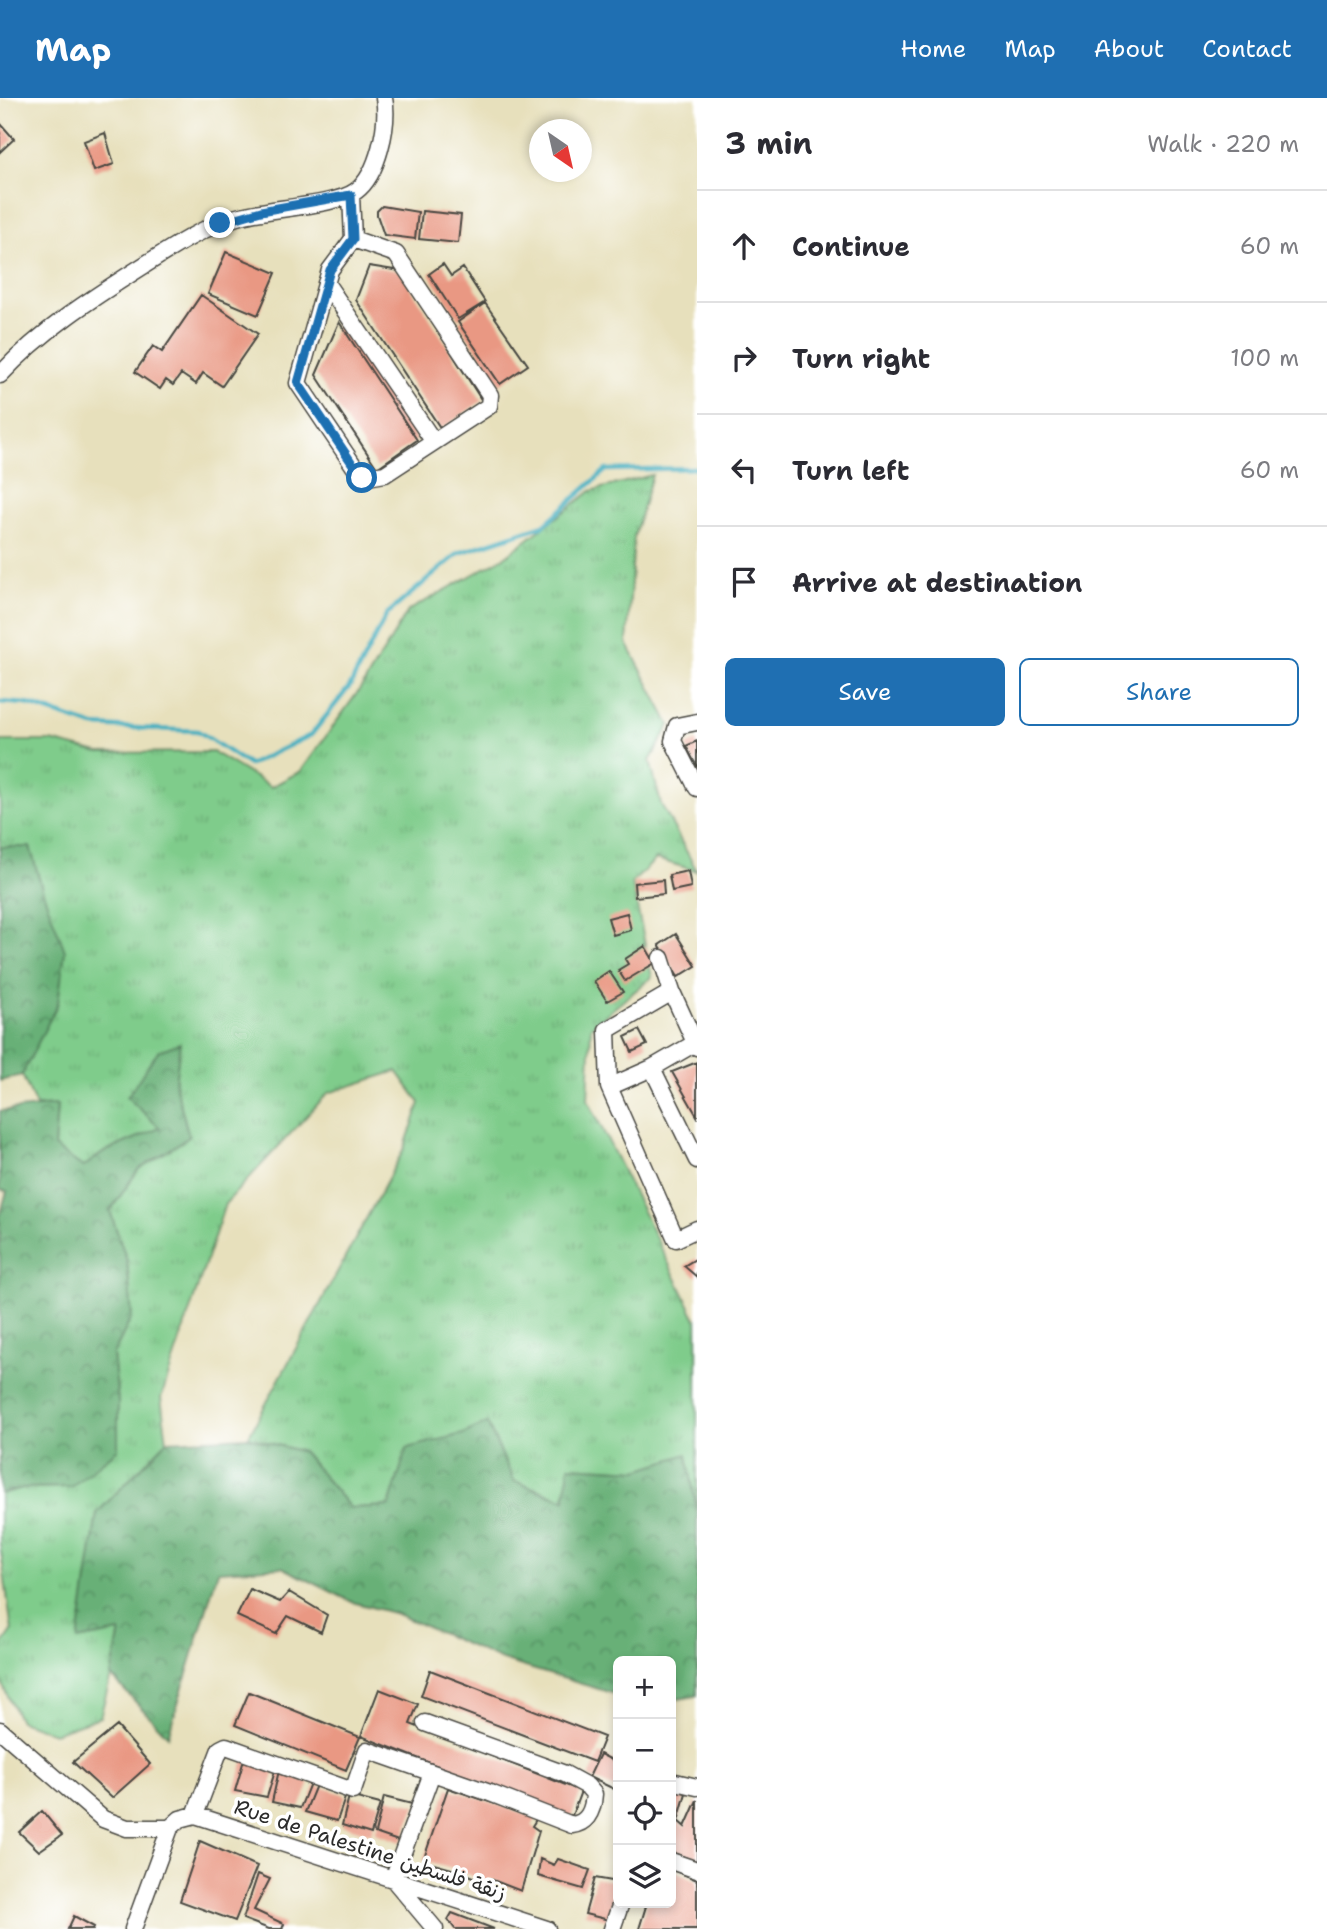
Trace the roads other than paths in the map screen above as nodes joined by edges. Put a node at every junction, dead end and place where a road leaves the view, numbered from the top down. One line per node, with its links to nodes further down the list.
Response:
1 (384, 98): 2 (street)
2 (351, 195): 3 (street); 5 (street)
3 (353, 239): 4 (street); 6 (street)
4 (326, 283): 6 (street); 6 (street)
5 (0, 375)
6 (433, 442)
7 (697, 722): 8 (street)
8 (697, 788)
9 (661, 958): 10 (street)
10 (672, 992): 11 (street); 13 (street)
11 (696, 1044): 12 (street)
12 (652, 1068): 13 (street); 14 (street)
13 (609, 1087): 15 (street)
14 (697, 1160)
15 (697, 1229)
16 (425, 1723): 18 (street)
17 (0, 1730): 21 (street, Rue de Palestine زنقة فلسطين)
18 (432, 1773): 21 (street); 24 (street)
19 (675, 1782): 20 (street)
20 (697, 1787)
21 (182, 1821): 24 (street, Rue de Palestine زنقة فلسطين); 26 (street)
22 (676, 1863): 23 (street)
23 (697, 1870)
24 (393, 1880): 27 (street); 28 (street, Rue de Palestine زنقة فلسطين)
25 (619, 1908): 29 (street)
26 (132, 1929)
27 (435, 1929)
28 (547, 1929)
29 (612, 1929)

